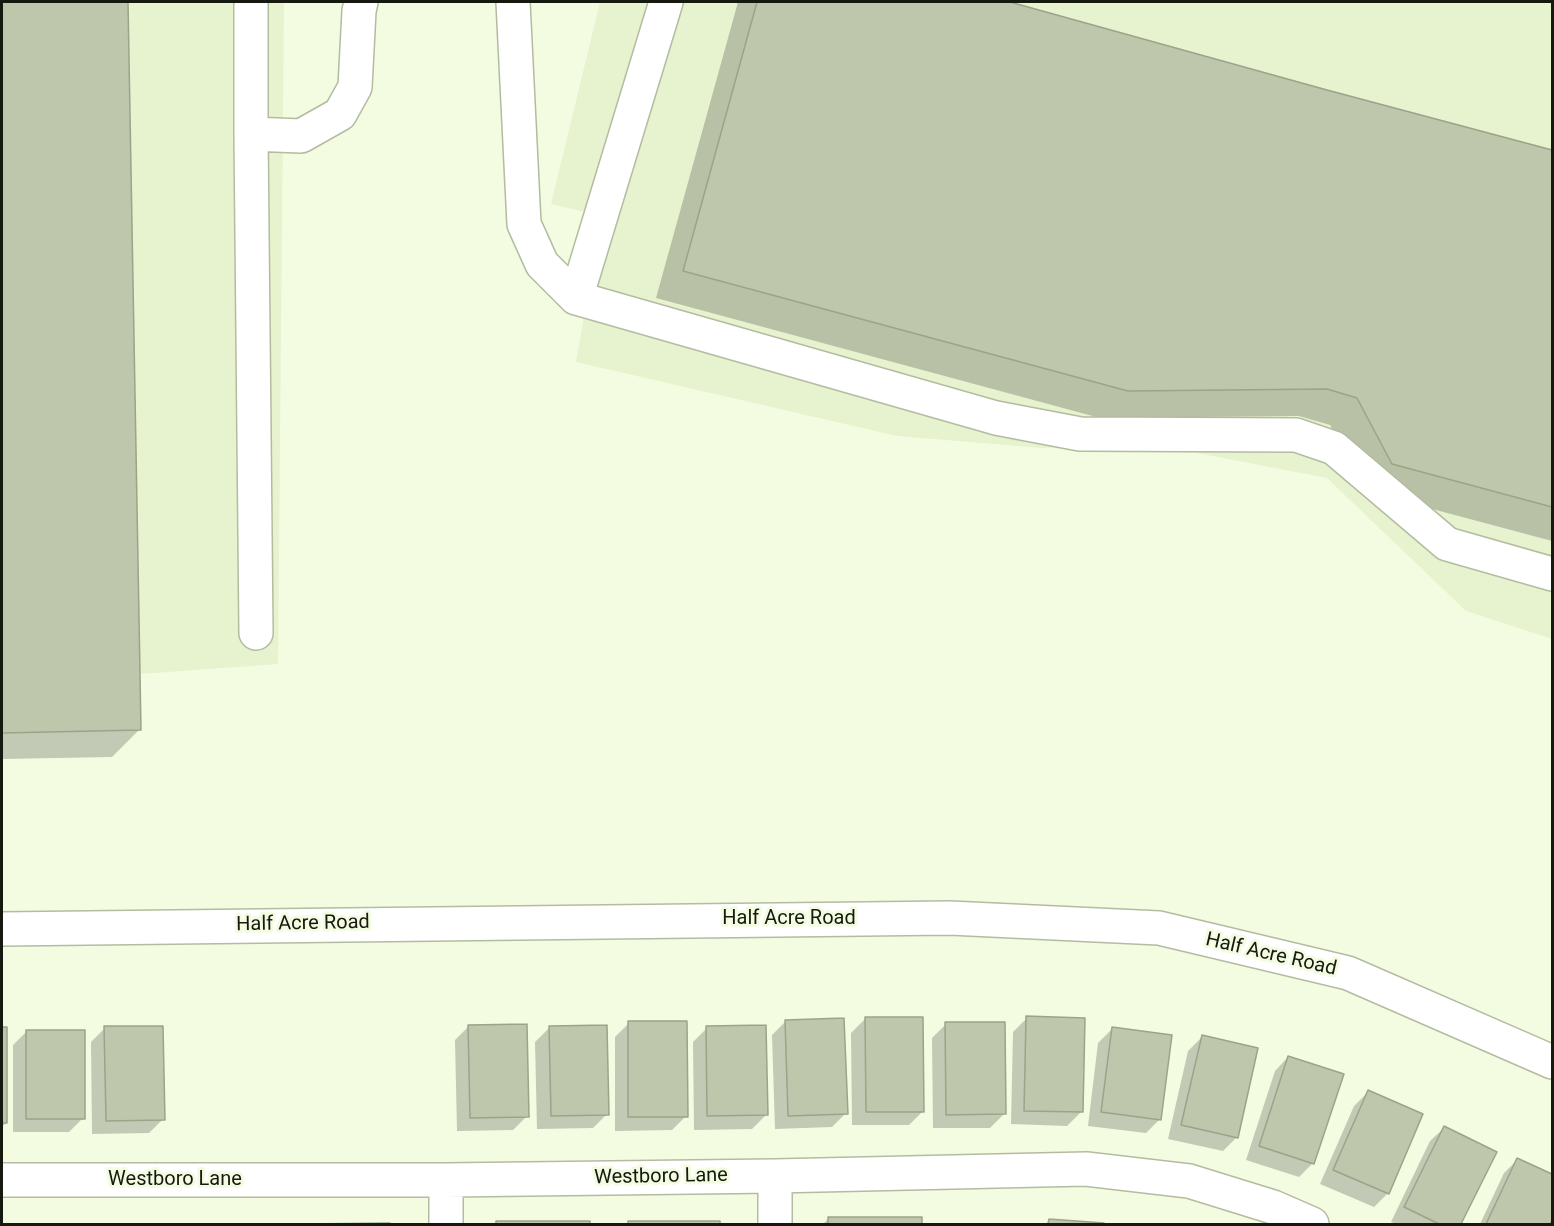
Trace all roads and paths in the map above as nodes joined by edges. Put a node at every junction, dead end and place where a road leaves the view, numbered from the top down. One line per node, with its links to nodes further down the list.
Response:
1 (251, 2): 5 (street)
2 (361, 2): 5 (street)
3 (513, 2): 6 (street)
4 (666, 2): 6 (street)
5 (251, 134): 8 (street)
6 (576, 298): 7 (street)
7 (1552, 574)
8 (256, 633)
9 (2, 929): 10 (street, Half Acre Road)
10 (1552, 1062)
11 (775, 1176): 13 (street, Westboro Lane); 15 (street); 16 (street, Westboro Lane)
12 (2, 1180): 13 (street, Westboro Lane)
13 (446, 1180): 14 (street)
14 (446, 1224)
15 (775, 1224)
16 (1312, 1224)

